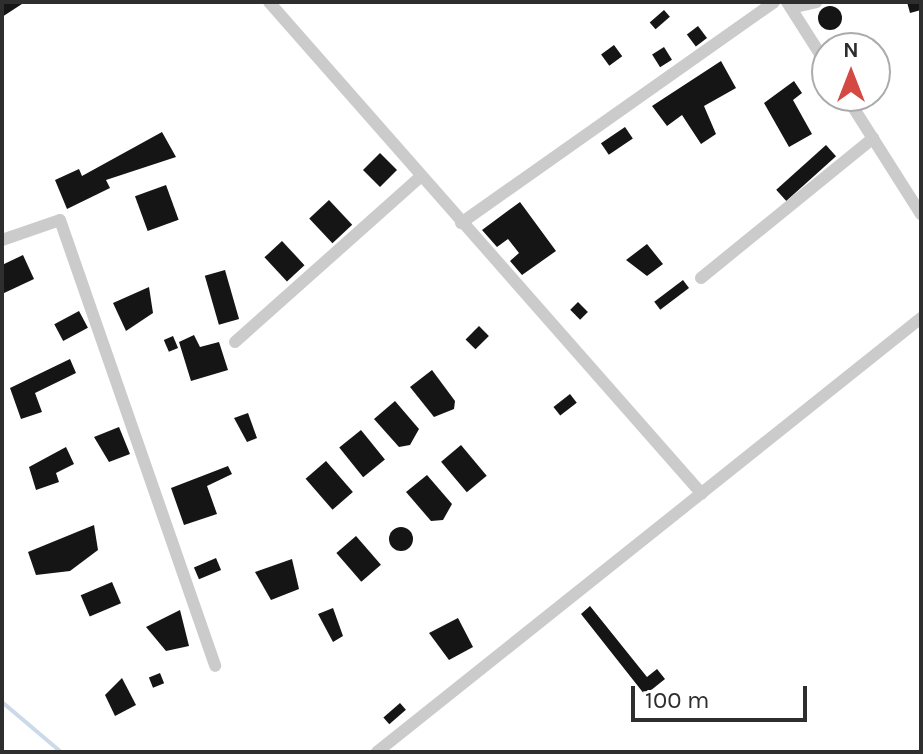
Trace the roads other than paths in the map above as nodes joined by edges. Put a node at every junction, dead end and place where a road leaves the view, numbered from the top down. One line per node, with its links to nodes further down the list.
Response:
1 (269, 2): 8 (street)
2 (774, 2): 10 (street)
3 (816, 2): 4 (street)
4 (789, 5): 5 (street)
5 (811, 40)
6 (856, 112): 7 (street)
7 (873, 138): 9 (street); 12 (street)
8 (420, 177): 10 (street); 14 (street)
9 (921, 214)
10 (461, 223): 15 (street)
11 (2, 240): 16 (street)
12 (701, 278)
13 (921, 318): 15 (street)
14 (235, 342)
15 (702, 494): 17 (street)
16 (215, 666)
17 (377, 752)

